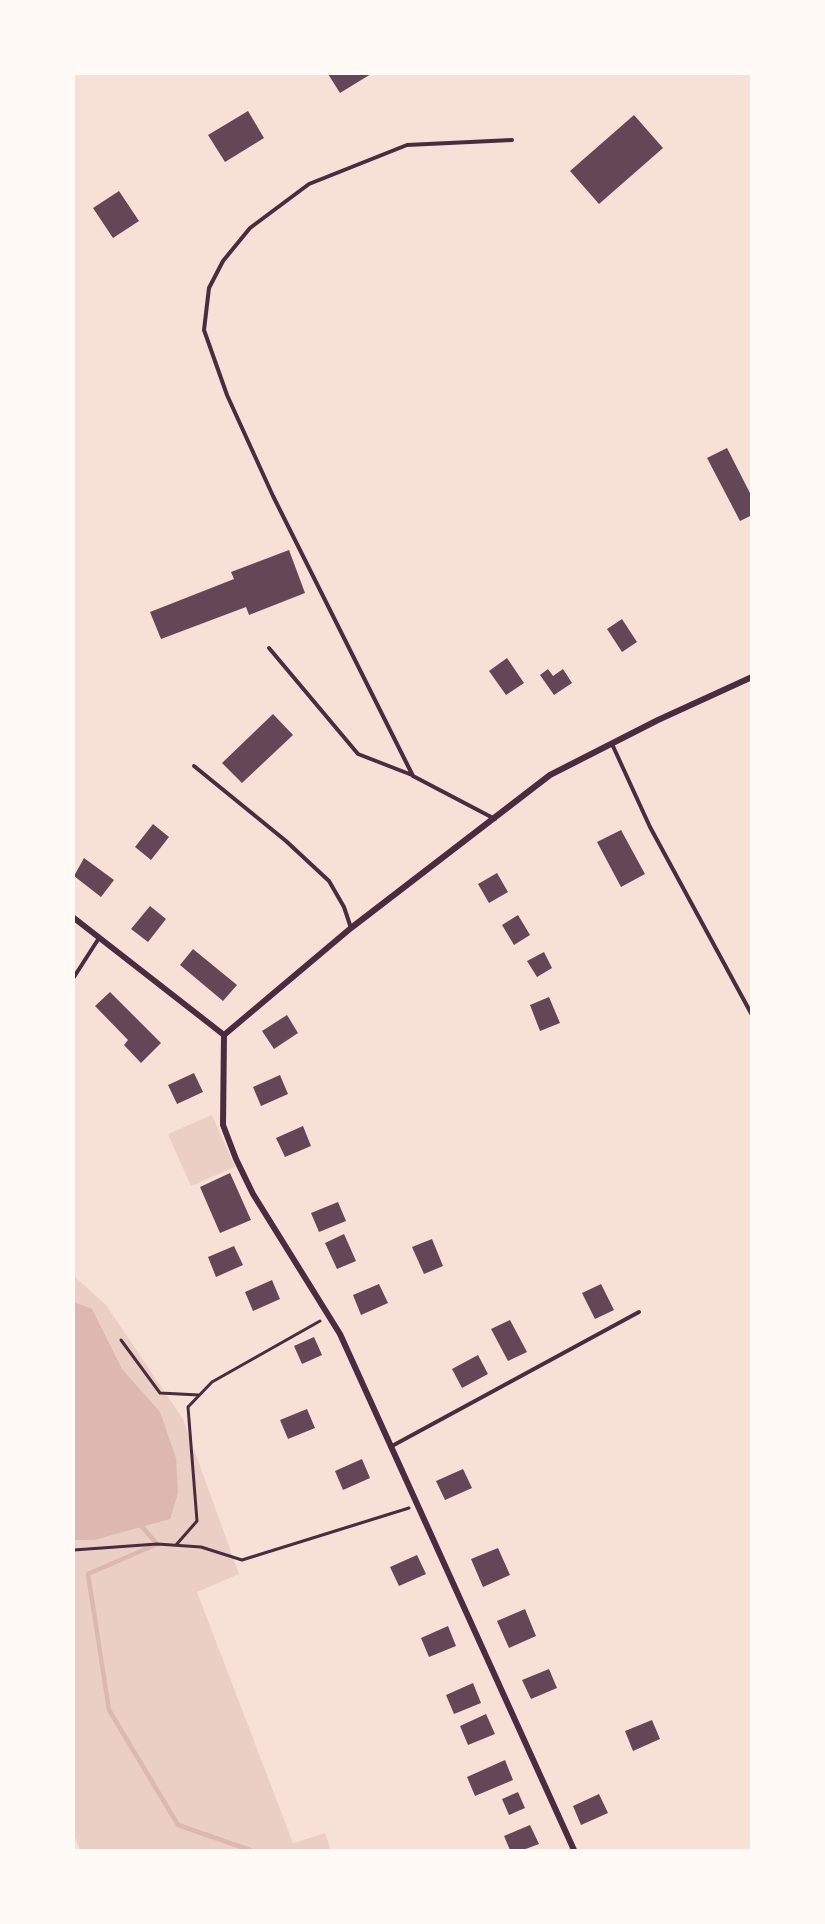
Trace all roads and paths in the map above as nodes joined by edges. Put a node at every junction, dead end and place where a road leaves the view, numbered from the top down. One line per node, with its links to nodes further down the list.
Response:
1 (512, 140): 6 (lane)
2 (269, 648): 6 (lane)
3 (752, 677): 4 (street)
4 (612, 744): 7 (street); 12 (lane)
5 (194, 766): 9 (lane)
6 (413, 776): 7 (lane)
7 (496, 819): 9 (street)
8 (74, 918): 10 (street)
9 (351, 928): 13 (street)
10 (99, 938): 11 (lane); 13 (street)
11 (74, 977)
12 (752, 1015)
13 (224, 1035): 15 (street)
14 (639, 1312): 18 (lane)
15 (329, 1316): 17 (path); 18 (street)
16 (121, 1340): 17 (path)
17 (199, 1395): 20 (path)
18 (392, 1446): 19 (street)
19 (419, 1504): 20 (path); 22 (street)
20 (176, 1545): 21 (path)
21 (74, 1550)
22 (574, 1851)

